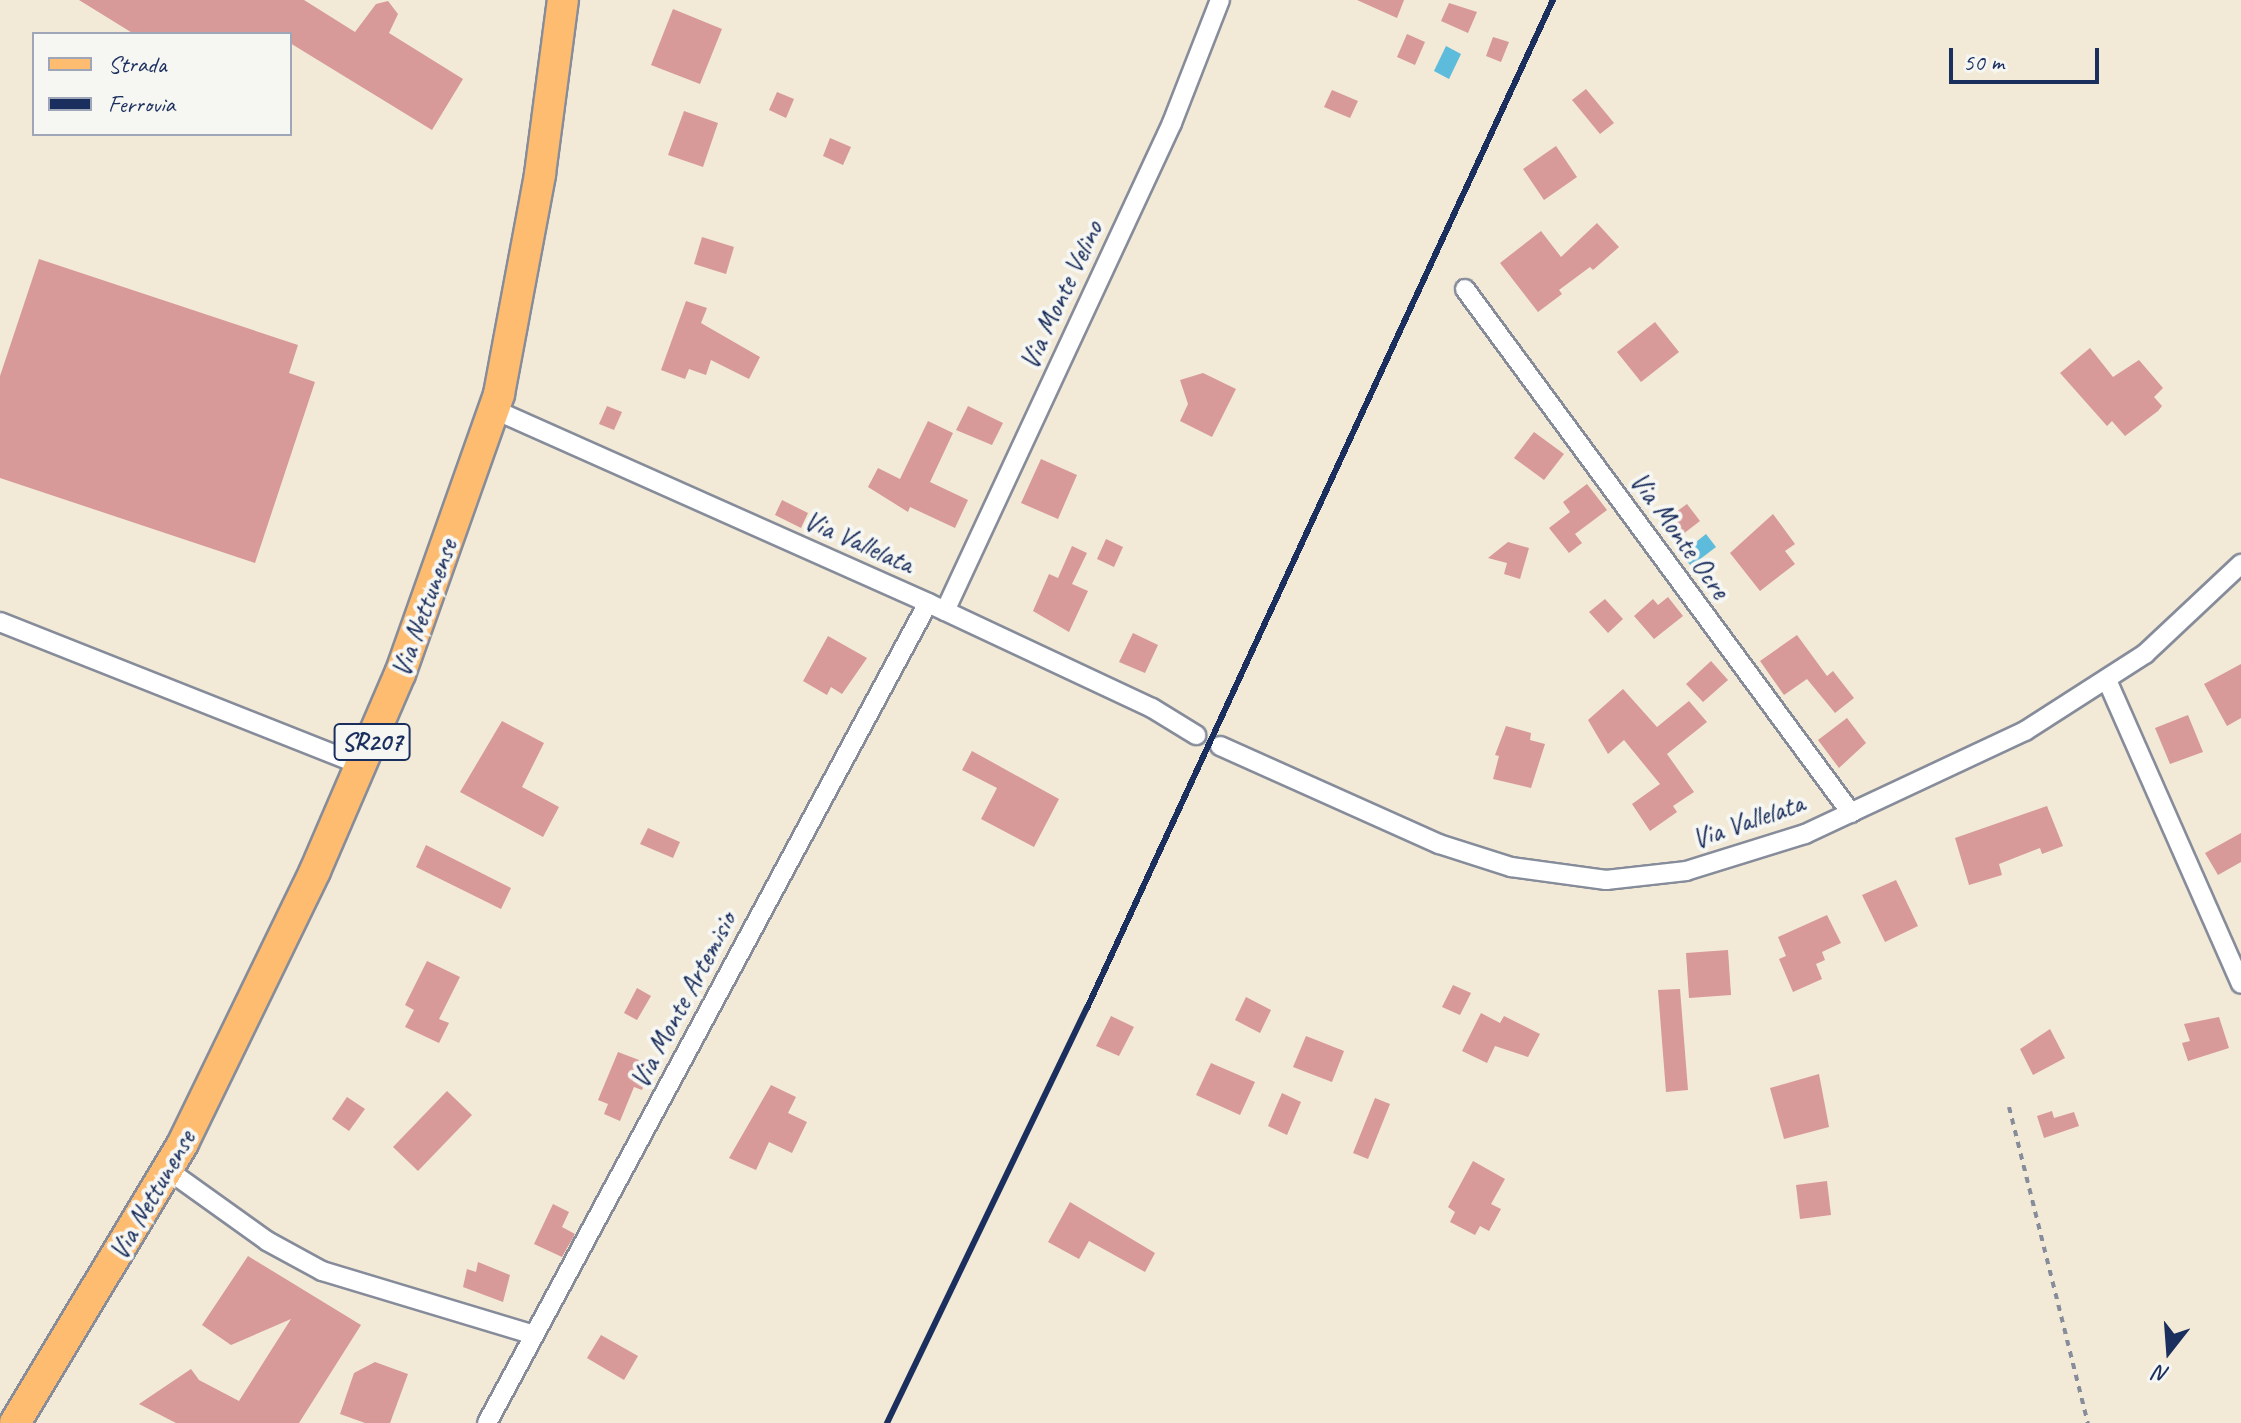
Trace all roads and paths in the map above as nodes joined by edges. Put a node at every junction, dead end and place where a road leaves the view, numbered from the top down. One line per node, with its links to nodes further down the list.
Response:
1 (563, 0): 4 (main road, Via Nettunense / SR207)
2 (1220, 0): 7 (street, Via Monte Velino)
3 (1465, 289): 13 (street, Via Monte Ocre)
4 (495, 410): 6 (street, Via Vallelata); 12 (main road, Via Nettunense / SR207)
5 (2238, 574): 9 (street, Via Vallelata)
6 (928, 603): 7 (street, Via Vallelata); 17 (street, Via Monte Artemisio)
7 (945, 611): 10 (street, Via Vallelata)
8 (0, 622): 12 (street)
9 (2107, 680): 13 (street, Via Vallelata); 14 (street)
10 (1196, 735)
11 (1220, 746): 13 (street, Via Vallelata)
12 (362, 765): 16 (main road, Via Nettunense / SR207)
13 (1851, 813)
14 (2241, 984)
15 (2009, 1107): 20 (path)
16 (168, 1170): 17 (street); 18 (main road, Via Nettunense / SR207)
17 (534, 1335): 19 (street, Via Monte Artemisio)
18 (15, 1423)
19 (487, 1423)
20 (2088, 1423)

